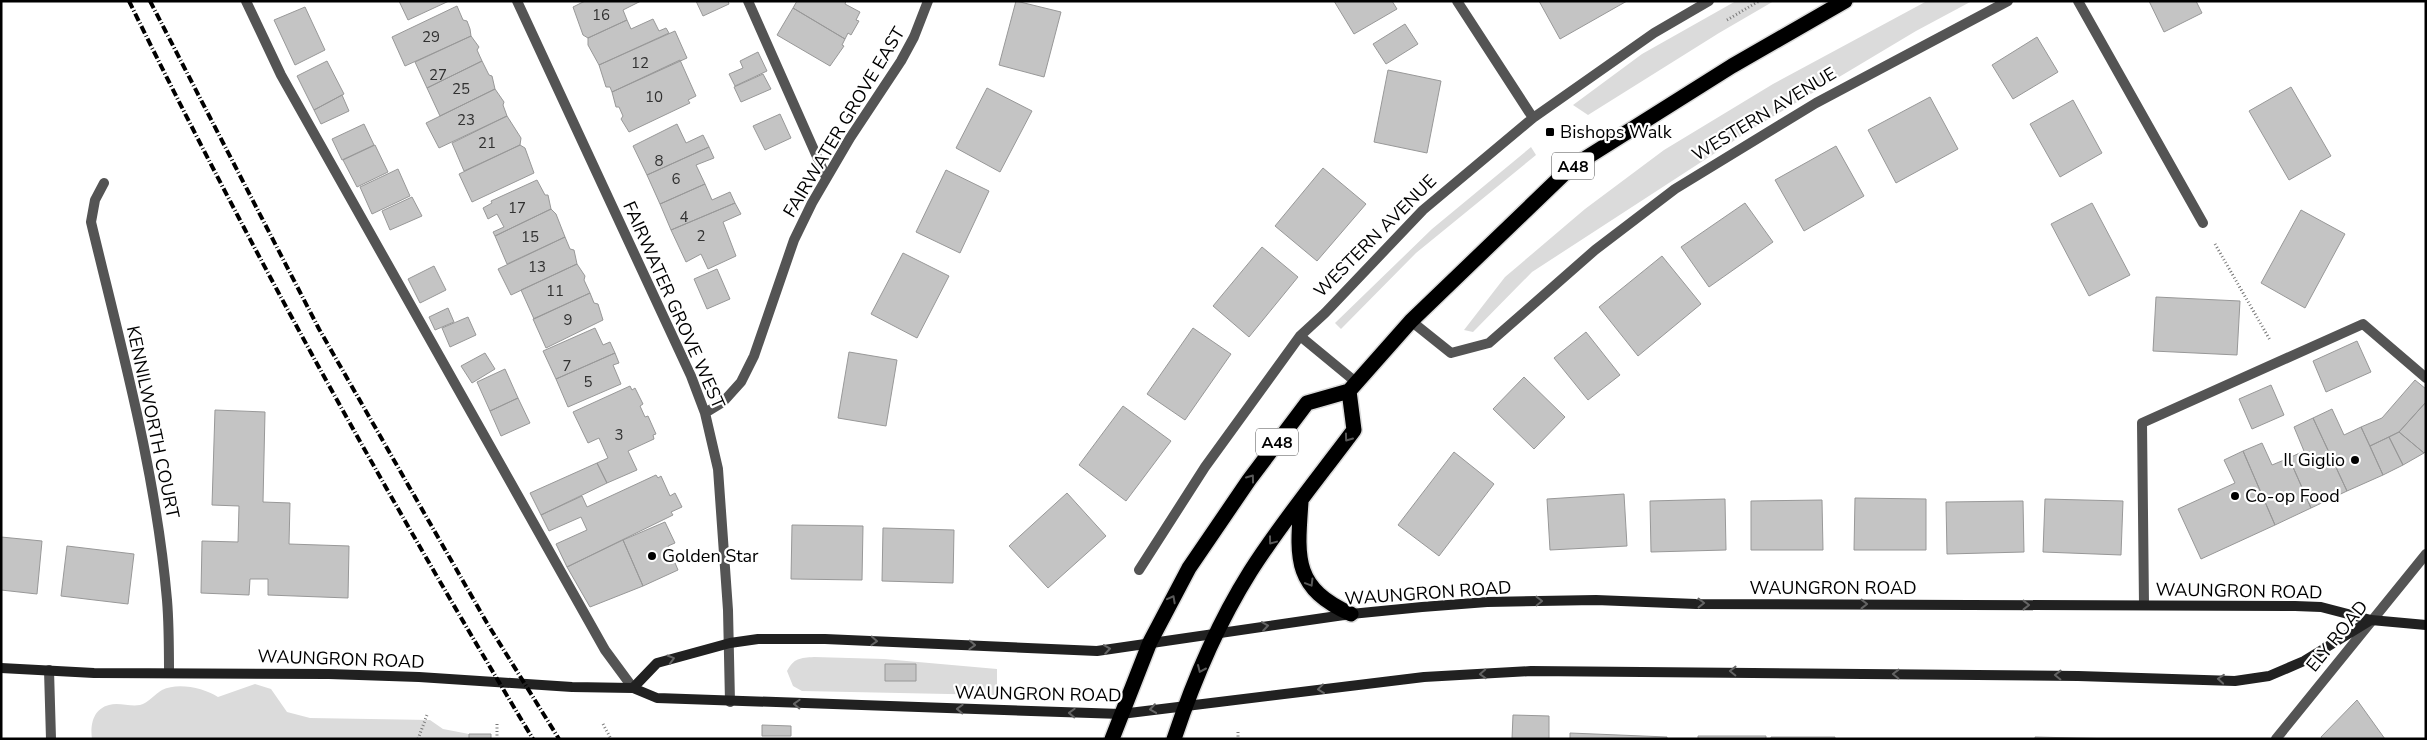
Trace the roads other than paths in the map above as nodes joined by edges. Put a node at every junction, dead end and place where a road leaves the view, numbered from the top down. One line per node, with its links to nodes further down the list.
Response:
1 (246, 1): 32 (street)
2 (518, 1): 18 (street, FAIRWATER GROVE WEST)
3 (748, 1): 11 (street)
4 (928, 1): 11 (street, FAIRWATER GROVE EAST)
5 (1457, 1): 10 (street)
6 (1709, 1): 10 (street, WESTERN AVENUE)
7 (1845, 1): 14 (highway, A48)
8 (2008, 1): 14 (street, WESTERN AVENUE)
9 (2078, 1): 13 (street)
10 (1533, 118): 15 (street, WESTERN AVENUE)
11 (826, 177): 18 (street, FAIRWATER GROVE EAST)
12 (104, 183): 31 (street, KENNILWORTH COURT)
13 (2203, 223)
14 (1411, 321): 17 (highway, A48)
15 (1300, 336): 17 (street); 21 (street, WESTERN AVENUE)
16 (2426, 378): 22 (street)
17 (1353, 387): 19 (highway, one-way to 19); 27 (highway, A48, one-way to 17)
18 (705, 413): 28 (street, FAIRWATER GROVE WEST)
19 (1301, 502): 23 (highway, one-way to 23); 26 (highway, one-way to 26)
20 (2426, 554): 24 (street, ELY ROAD)
21 (1139, 570)
22 (2144, 605): 23 (main road, WAUNGRON ROAD, one-way to 22); 24 (main road, WAUNGRON ROAD)
23 (1350, 614): 26 (main road, WAUNGRON ROAD, one-way to 23)
24 (2371, 620): 25 (main road); 34 (main road, WAUNGRON ROAD, one-way to 34); 39 (street, ELY ROAD)
25 (2426, 625)
26 (1217, 633): 27 (main road, WAUNGRON ROAD); 34 (highway, one-way to 34)
27 (1150, 642): 28 (main road, WAUNGRON ROAD, one-way to 27); 35 (highway, A48)
28 (730, 643): 32 (main road, WAUNGRON ROAD, one-way to 28); 33 (street, FAIRWATER GROVE WEST)
29 (1, 668): 30 (main road, WAUNGRON ROAD)
30 (48, 670): 31 (main road, WAUNGRON ROAD); 36 (street)
31 (169, 672): 32 (main road, WAUNGRON ROAD)
32 (633, 688): 33 (main road, WAUNGRON ROAD)
33 (730, 702): 35 (main road, WAUNGRON ROAD, one-way to 33)
34 (1185, 705): 35 (main road, WAUNGRON ROAD, one-way to 35); 38 (highway)
35 (1121, 714): 37 (highway, A48)
36 (50, 739)
37 (1112, 739)
38 (1174, 739)
39 (2276, 739)

